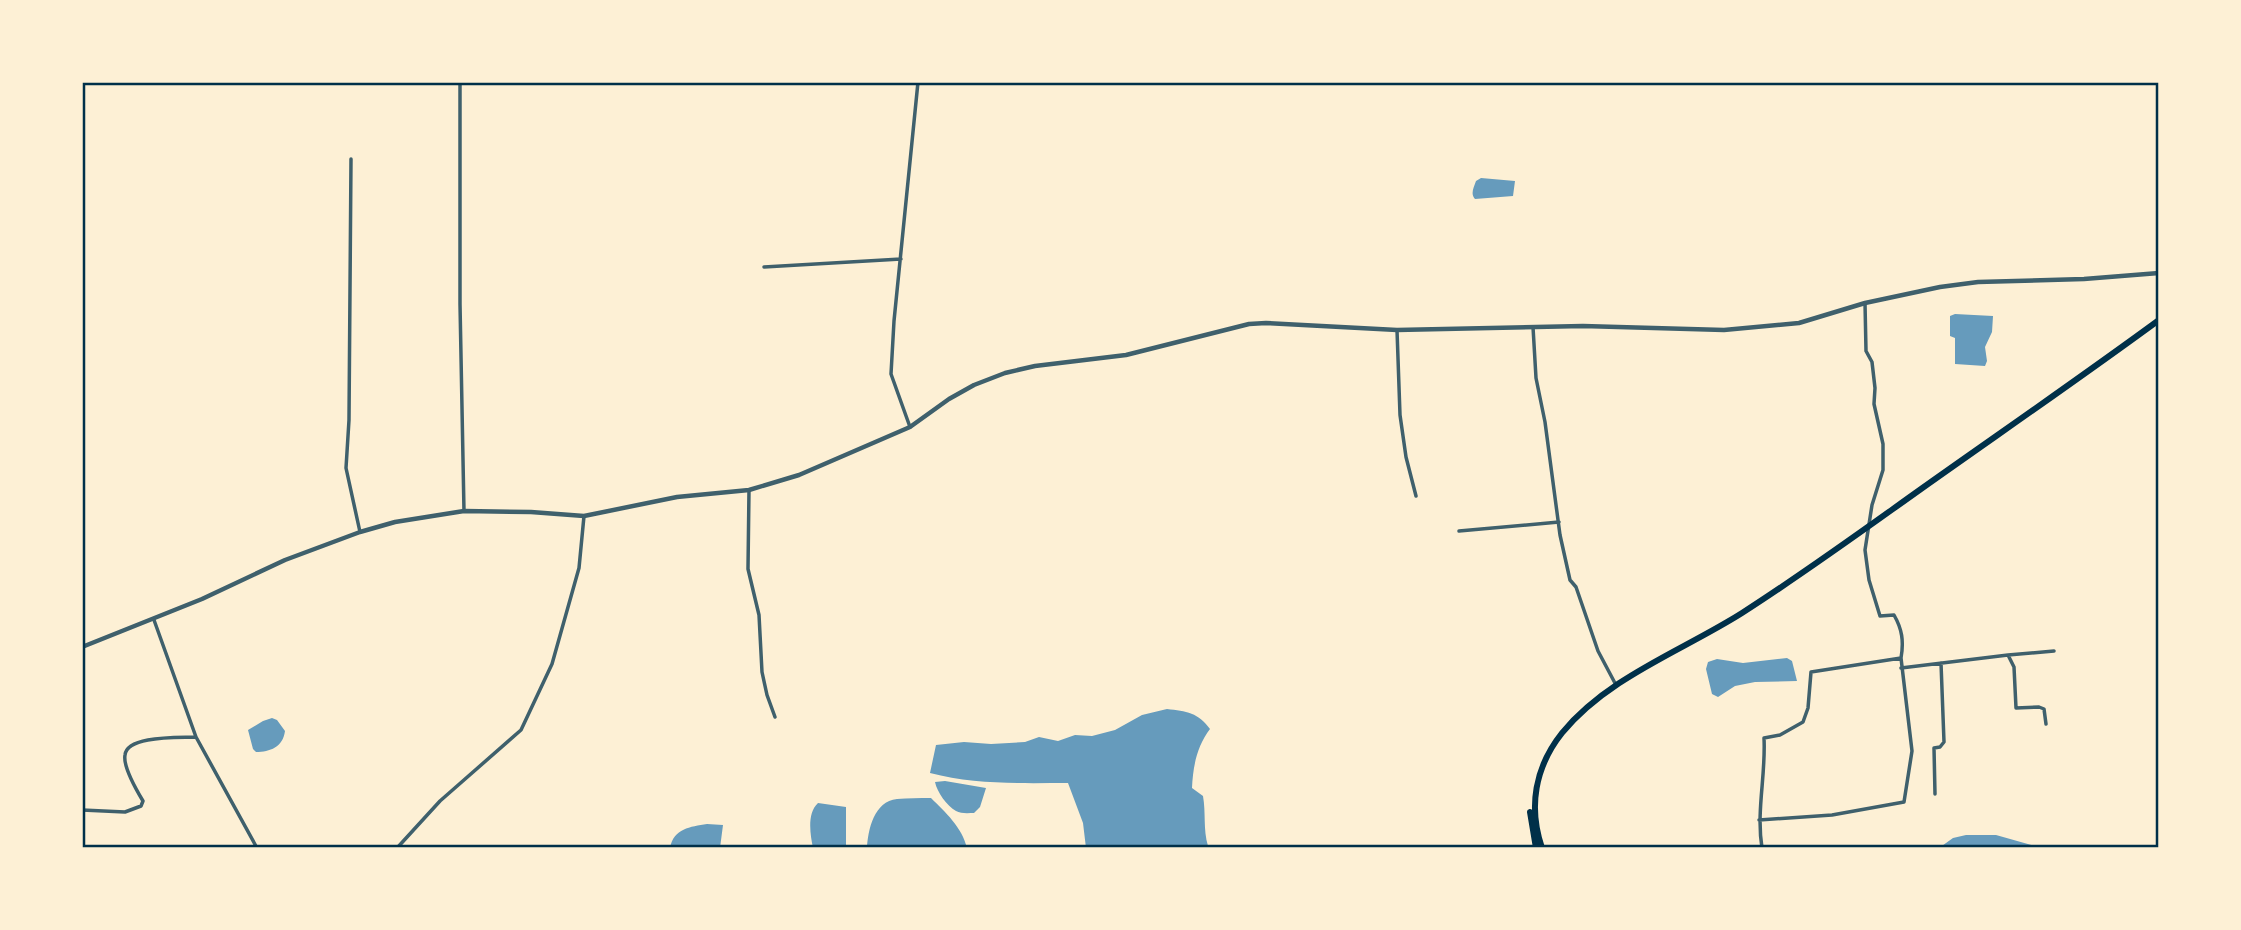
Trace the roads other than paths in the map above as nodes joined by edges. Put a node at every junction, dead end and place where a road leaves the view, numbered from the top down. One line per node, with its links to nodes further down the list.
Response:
1 (460, 82): 14 (street)
2 (918, 82): 4 (street)
3 (351, 159): 19 (street)
4 (901, 259): 5 (street); 11 (street)
5 (764, 267)
6 (2159, 273): 7 (street)
7 (1865, 303): 9 (street); 17 (street)
8 (2159, 320): 17 (highway)
9 (1533, 327): 10 (street); 16 (street)
10 (1397, 330): 11 (street); 13 (street)
11 (910, 427): 12 (street)
12 (749, 490): 15 (street); 28 (street)
13 (1416, 496)
14 (464, 511): 15 (street); 19 (street)
15 (584, 516): 36 (street)
16 (1559, 522): 18 (street); 27 (street)
17 (1869, 526): 24 (street); 27 (highway)
18 (1458, 531)
19 (360, 532): 20 (street)
20 (154, 620): 21 (street); 30 (street)
21 (82, 647)
22 (2053, 651): 23 (street)
23 (2008, 655): 25 (street); 29 (street)
24 (1900, 658): 26 (street); 34 (street)
25 (1941, 663): 26 (street); 31 (street)
26 (1901, 668): 34 (street)
27 (1616, 685): 33 (highway)
28 (775, 717)
29 (2046, 724)
30 (196, 737): 32 (street); 35 (street)
31 (1935, 794)
32 (82, 810)
33 (1533, 820): 37 (highway); 38 (highway)
34 (1759, 820): 39 (street)
35 (257, 848)
36 (397, 848)
37 (1536, 848)
38 (1542, 848)
39 (1762, 848)

